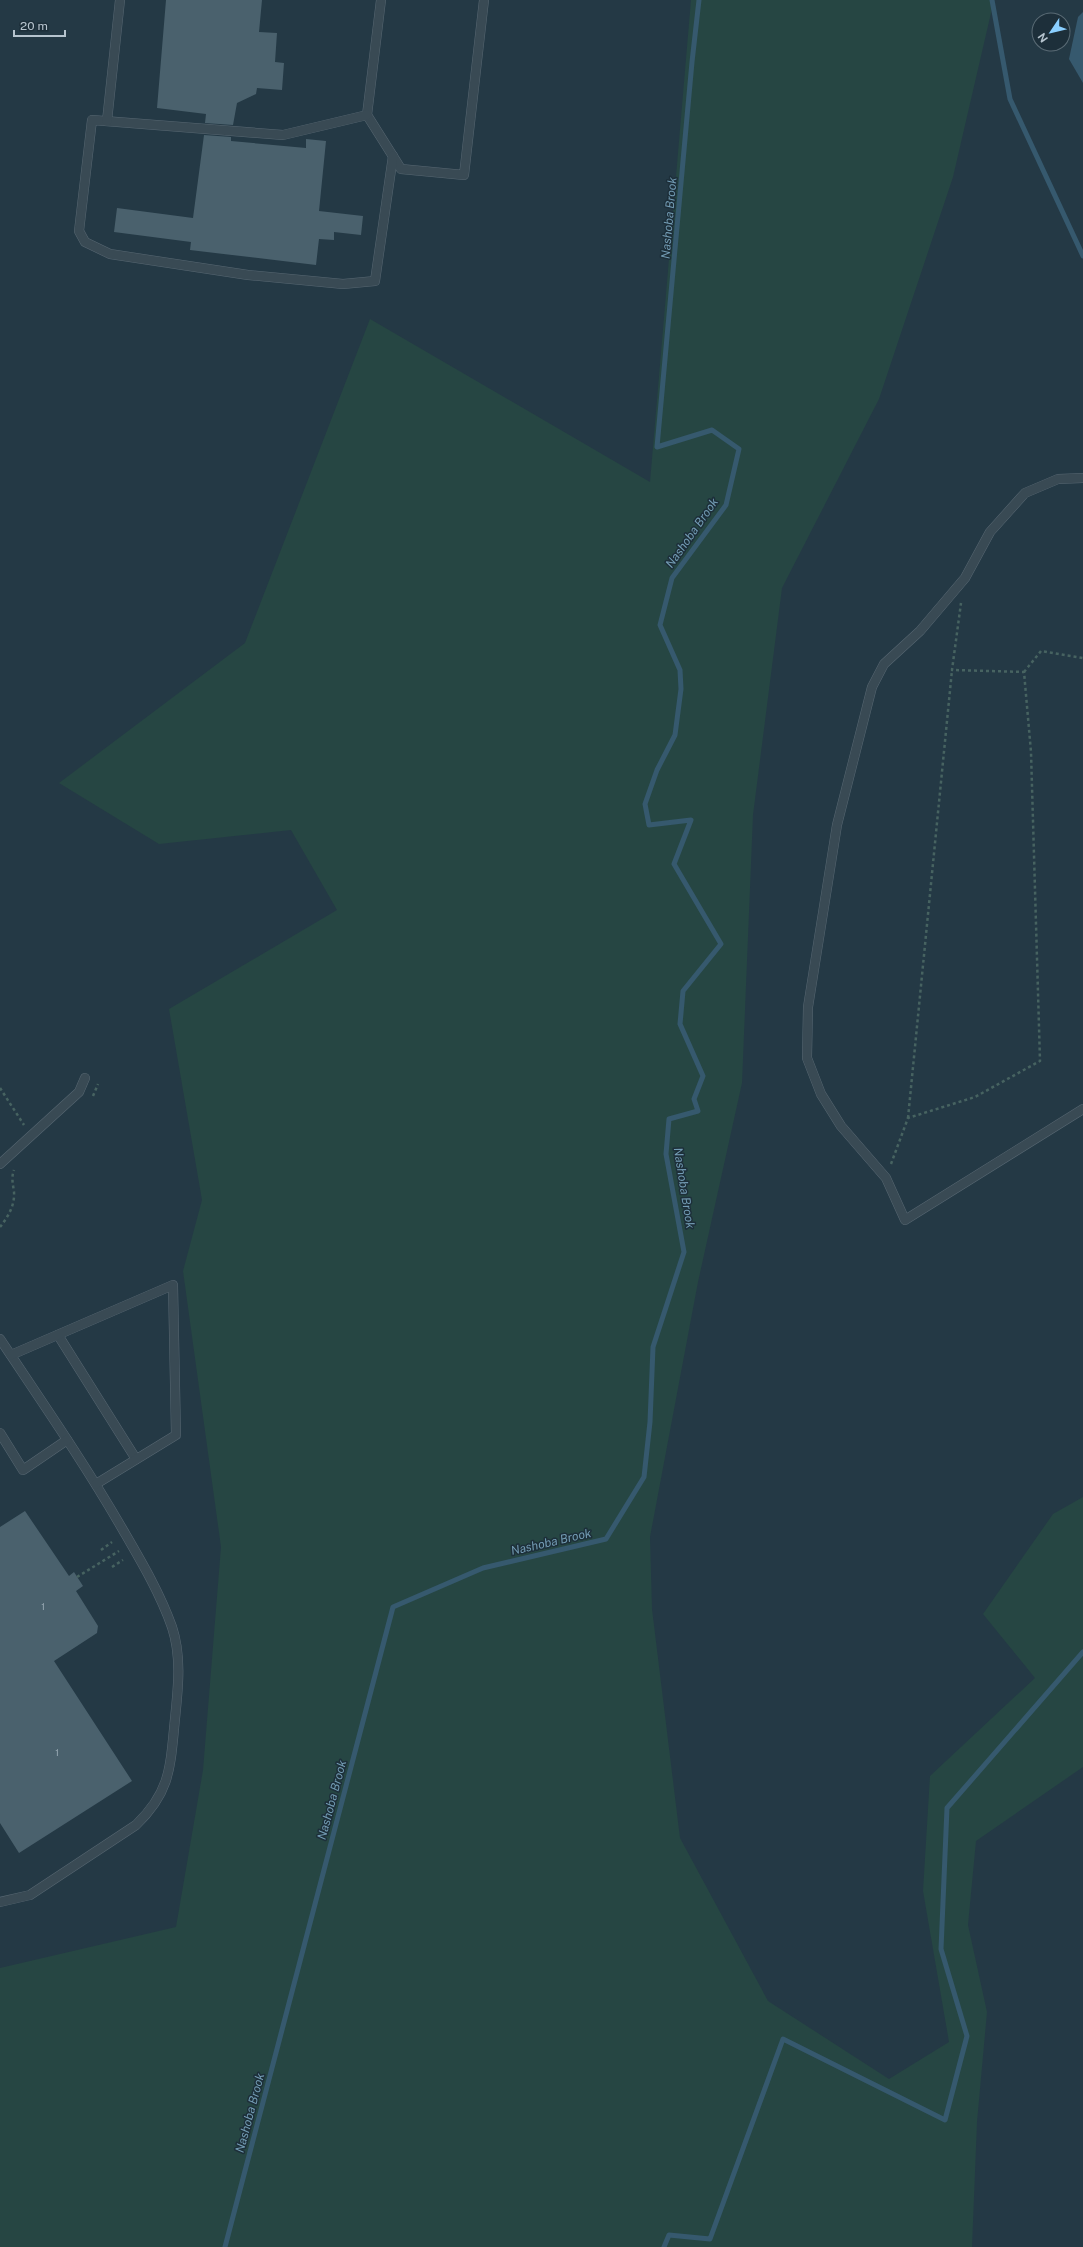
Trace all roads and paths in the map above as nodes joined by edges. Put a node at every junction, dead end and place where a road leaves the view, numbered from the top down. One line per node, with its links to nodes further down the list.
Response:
1 (120, 0): 5 (lane)
2 (381, 0): 4 (lane)
3 (484, 0): 6 (lane)
4 (367, 115): 5 (lane); 6 (lane)
5 (107, 121): 6 (lane)
6 (393, 156)
7 (1083, 478): 21 (lane)
8 (961, 601): 10 (path)
9 (1083, 658): 11 (path)
10 (952, 670): 11 (path); 17 (path)
11 (1024, 672): 17 (path)
12 (85, 1078): 19 (lane)
13 (98, 1082): 15 (path)
14 (0, 1088): 18 (path)
15 (87, 1102)
16 (1083, 1109): 21 (lane)
17 (908, 1118): 21 (path)
18 (26, 1129)
19 (0, 1164)
20 (18, 1166): 22 (path)
21 (886, 1178)
22 (0, 1227)
23 (58, 1335): 25 (lane); 28 (lane); 28 (lane)
24 (0, 1339): 25 (lane)
25 (11, 1355): 27 (lane)
26 (0, 1433): 27 (lane)
27 (67, 1440): 29 (lane)
28 (136, 1460): 29 (lane)
29 (96, 1484): 36 (lane)
30 (112, 1542): 31 (path)
31 (100, 1550)
32 (119, 1551): 35 (path)
33 (123, 1560): 34 (path)
34 (112, 1567)
35 (77, 1576)
36 (0, 1902)

